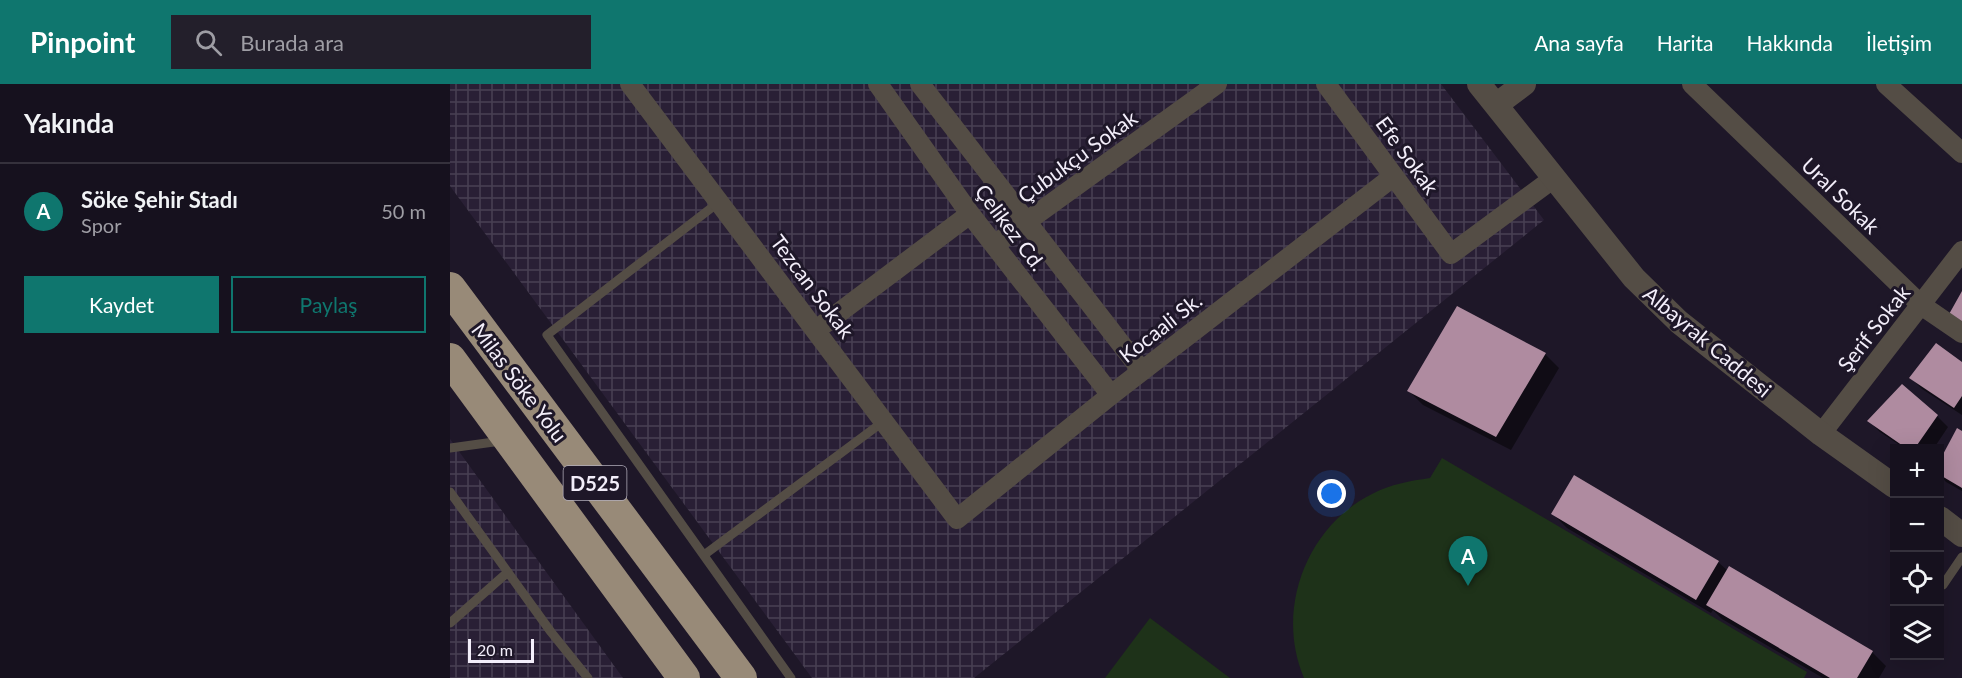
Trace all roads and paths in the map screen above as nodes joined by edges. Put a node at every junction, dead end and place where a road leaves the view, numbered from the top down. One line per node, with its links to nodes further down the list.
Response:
1 (630, 84): 15 (street, Tezcan Sokak)
2 (878, 84): 11 (street, Çelikez Cd.)
3 (1217, 84): 17 (street, Çubukçu Sokak)
4 (1326, 84): 13 (street, Efe Sokak)
5 (1479, 84): 10 (street, Albayrak Caddesi)
6 (1524, 84): 10 (street)
7 (1692, 84): 21 (street, Ural Sokak)
8 (1886, 84): 12 (street)
9 (927, 86): 11 (street); 17 (street)
10 (1496, 105): 14 (street, Albayrak Caddesi)
11 (898, 111): 16 (street, Çelikez Cd.)
12 (1962, 153)
13 (1394, 176): 14 (street, Efe Sokak); 25 (street, Kocaali Sk.)
14 (1554, 178): 28 (street, Albayrak Caddesi)
15 (719, 202): 22 (street, Tezcan Sokak); 36 (lane)
16 (970, 214): 18 (street, Çelikez Cd.); 22 (street)
17 (1027, 221): 18 (street, Çubukçu Sokak); 25 (street)
18 (994, 245): 26 (street, Çelikez Cd.)
19 (1962, 251): 21 (street, Şerif Sokak)
20 (450, 288): 43 (highway, Milas Söke Yolu / D525)
21 (1921, 305): 23 (street, Ural Sokak); 28 (street, Şerif Sokak)
22 (816, 330): 27 (street, Tezcan Sokak)
23 (1962, 333)
24 (450, 359): 29 (highway, Milas Söke Yolu / D525)
25 (1142, 371): 26 (street, Kocaali Sk.)
26 (1111, 395): 33 (street, Kocaali Sk.)
27 (884, 421): 33 (street, Tezcan Sokak); 36 (lane)
28 (1821, 434): 31 (street, Albayrak Caddesi)
29 (509, 440): 30 (lane); 42 (highway, Milas Söke Yolu / D525)
30 (450, 448)
31 (1890, 483)
32 (450, 492): 38 (lane)
33 (957, 519)
34 (1944, 521): 35 (street)
35 (1962, 535)
36 (704, 555): 44 (lane)
37 (1962, 557): 39 (lane)
38 (508, 572): 40 (lane); 41 (lane)
39 (1944, 584)
40 (450, 623)
41 (588, 678)
42 (684, 678)
43 (741, 678)
44 (791, 678)

